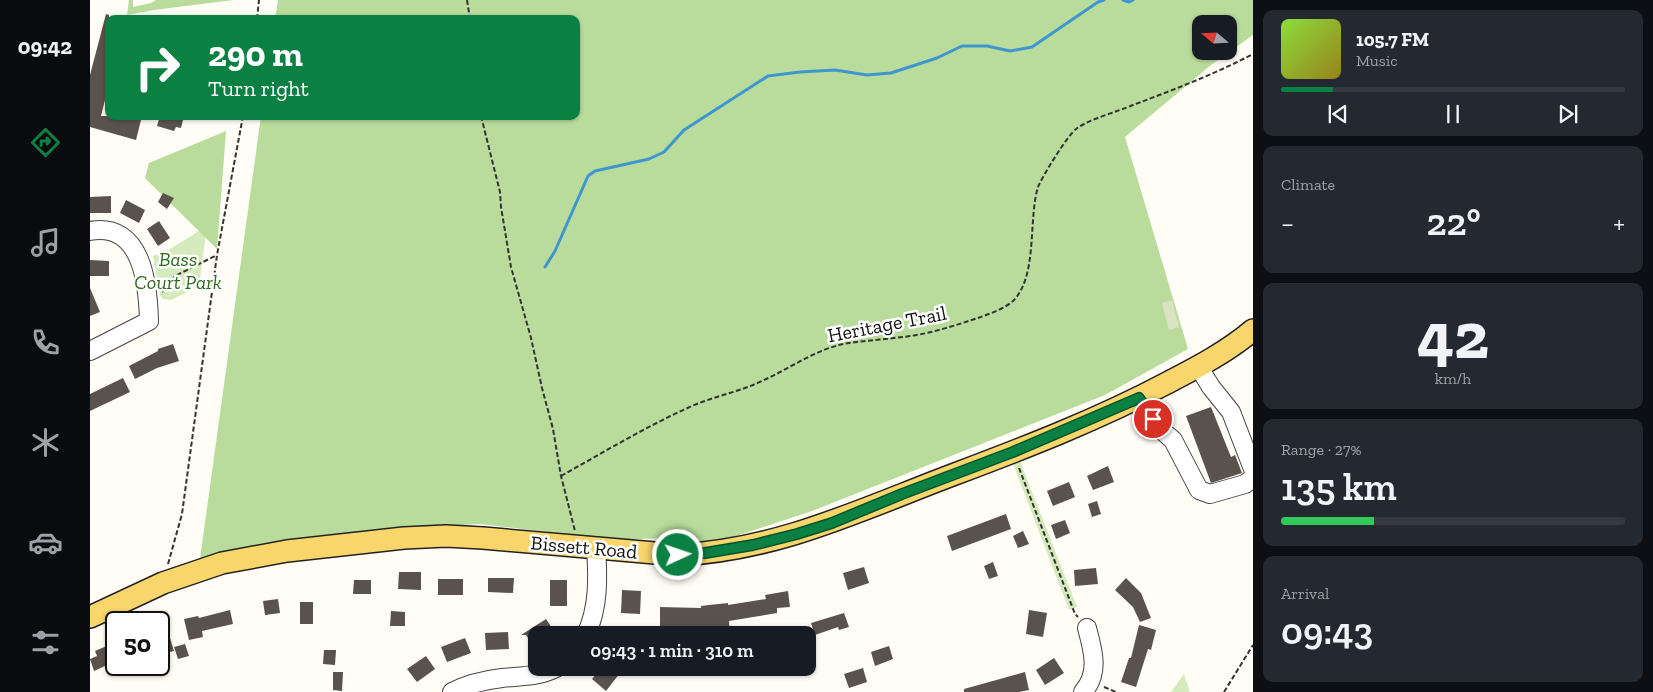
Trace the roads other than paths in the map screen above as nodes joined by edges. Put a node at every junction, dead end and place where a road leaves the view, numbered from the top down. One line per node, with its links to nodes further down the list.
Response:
1 (90, 231): 3 (street)
2 (1253, 330): 4 (main road, Bissett Road)
3 (90, 350)
4 (1198, 366): 5 (main road, Bissett Road); 6 (street)
5 (1139, 398): 7 (street); 8 (main road, Bissett Road)
6 (1253, 468)
7 (1253, 478)
8 (586, 547): 9 (main road, Bissett Road); 10 (street)
9 (90, 617)
10 (589, 626)
11 (1087, 628): 14 (street)
12 (528, 676): 13 (street)
13 (452, 692)
14 (1083, 692)

